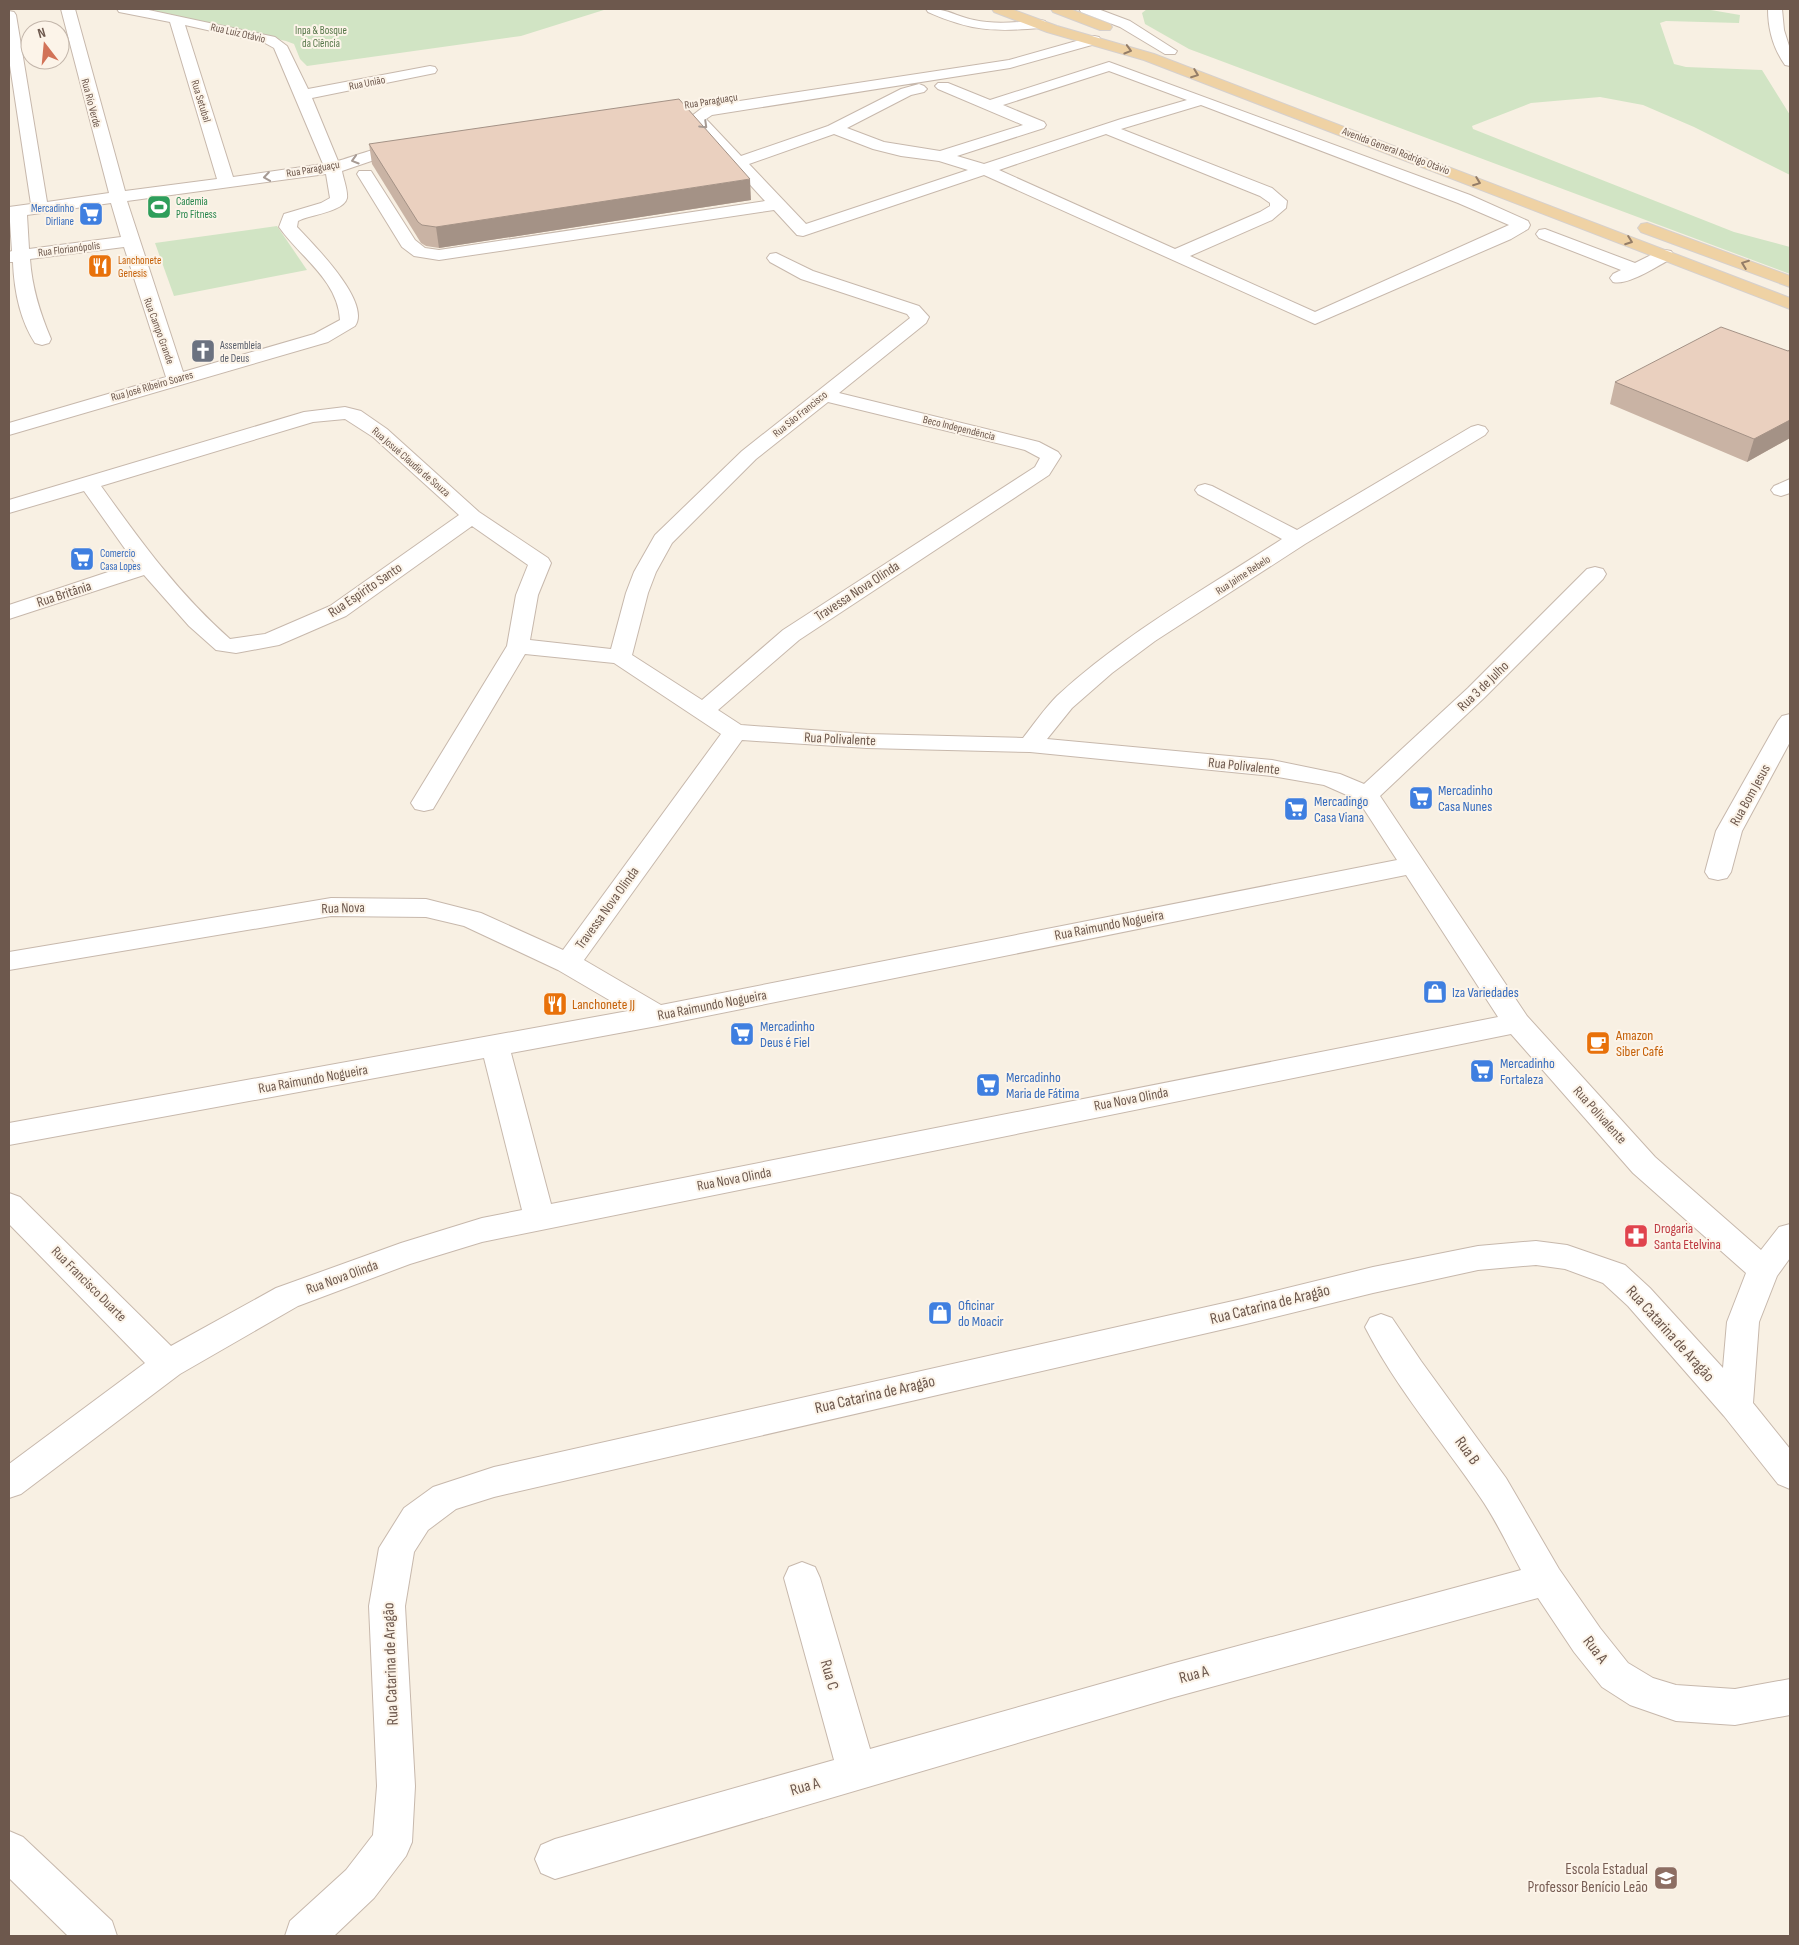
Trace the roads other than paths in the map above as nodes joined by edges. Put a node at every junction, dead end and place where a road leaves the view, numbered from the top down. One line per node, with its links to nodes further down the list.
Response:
1 (68, 9): 40 (street, Rua Río Verde)
2 (124, 9): 11 (street, Rua Luiz Otávio)
3 (933, 9): 13 (street)
4 (999, 9): 13 (main road, Avenida General Rodrigo Otávio)
5 (1023, 9): 9 (main road)
6 (1086, 9): 12 (street)
7 (1119, 9): 12 (street)
8 (1775, 9): 16 (street)
9 (1068, 10): 15 (main road)
10 (9, 15): 43 (street)
11 (176, 20): 21 (street, Rua Luiz Otávio); 38 (street, Rua Setubal)
12 (1125, 24): 15 (street)
13 (1046, 26): 14 (main road, Avenida General Rodrigo Otávio); 23 (street, Rua Paraguaçu)
14 (1098, 41): 19 (street); 20 (street); 50 (main road, Avenida General Rodrigo Otávio, one-way to 50)
15 (1170, 51): 18 (main road)
16 (1790, 62)
17 (430, 70): 21 (street, Rua União)
18 (1254, 81)
19 (943, 86): 24 (street); 25 (street)
20 (846, 89): 25 (street); 30 (street, one-way to 30)
21 (303, 95): 35 (street, Rua Luiz Otávio)
22 (1202, 100): 24 (street); 28 (street); 58 (street)
23 (689, 105)
24 (988, 106): 26 (street)
25 (873, 108): 27 (street)
26 (1038, 126): 29 (street); 33 (street)
27 (834, 129): 31 (street); 33 (street)
28 (1108, 129): 29 (street); 52 (street)
29 (1077, 139): 36 (street)
30 (720, 142): 31 (street); 34 (street)
31 (795, 143): 34 (street)
32 (420, 147): 35 (street, Rua Paraguaçu, one-way to 35)
33 (942, 156): 36 (street)
34 (739, 162): 42 (street)
35 (333, 168): 38 (street, Rua Paraguaçu, one-way to 38); 61 (street, Rua José Ribeiro Soares)
36 (985, 170): 39 (street); 52 (street)
37 (365, 174): 42 (street)
38 (226, 182): 40 (street, Rua Paraguaçu)
39 (935, 187): 41 (street); 45 (street)
40 (116, 196): 43 (street, Rua Paraguaçu); 49 (street, Rua Campo Grande)
41 (961, 198)
42 (777, 204): 45 (street)
43 (40, 207): 44 (street, Rua Paraguaçu)
44 (13, 211): 51 (street)
45 (842, 218): 47 (street)
46 (1631, 222): 56 (main road, one-way to 46)
47 (862, 228)
48 (1544, 234): 54 (street)
49 (130, 241): 51 (street, Rua Florianópolis); 61 (street, Rua Campo Grande)
50 (1665, 255): 54 (street); 57 (main road, Avenida General Rodrigo Otávio)
51 (15, 256): 60 (street)
52 (1175, 256): 58 (street)
53 (776, 258): 62 (street, Rua São Francisco)
54 (1636, 270): 55 (street)
55 (1618, 279)
56 (1790, 282)
57 (1790, 304)
58 (1316, 319): 59 (street)
59 (1298, 328)
60 (42, 339)
61 (176, 379): 63 (street, Rua José Ribeiro Soares)
62 (824, 395): 66 (street, Beco Independência); 75 (street, Rua São Francisco)
63 (9, 429)
64 (1478, 431): 70 (street, Rua Jaime Rebelo)
65 (89, 484): 68 (street, Rua Josué Claudio de Souza); 69 (street, Rua Josué Claudio de Souza); 71 (street, Rua Espírito Santo)
66 (1021, 484): 76 (street, Travessa Nova Olinda)
67 (1205, 490): 70 (street)
68 (9, 506)
69 (472, 516): 71 (street, Rua Espírito Santo); 74 (street, Rua Josué Claudio de Souza)
70 (1297, 539): 79 (street, Rua Jaime Rebelo)
71 (148, 566): 73 (street, Rua Britânia)
72 (1595, 574): 80 (street, Rua 3 de Julho)
73 (9, 612)
74 (518, 646): 75 (street, Rua Polivalente); 81 (street, Rua Josué Claudio de Souza)
75 (620, 657): 76 (street, Rua Polivalente)
76 (703, 711): 78 (street, Rua Polivalente)
77 (1790, 721): 83 (street, Rua Bom Jesus)
78 (735, 732): 79 (street, Rua Polivalente); 85 (street, Travessa Nova Olinda)
79 (1030, 746): 80 (street, Rua Polivalente)
80 (1367, 795): 82 (street, Rua Polivalente)
81 (424, 803)
82 (1412, 865): 86 (street, Rua Raimundo Nogueira); 87 (street, Rua Polivalente)
83 (1718, 872)
84 (9, 961): 85 (street, Rua Nova)
85 (568, 963): 86 (street, Rua Nova)
86 (656, 1016): 88 (street, Rua Raimundo Nogueira)
87 (1517, 1022): 91 (street, Rua Nova Olinda); 93 (street, Rua Polivalente)
88 (495, 1046): 89 (street, Rua Raimundo Nogueira); 91 (street)
89 (9, 1134)
90 (9, 1205): 95 (street, Rua Francisco Duarte)
91 (539, 1217): 95 (street, Rua Nova Olinda)
92 (1790, 1236): 93 (street)
93 (1763, 1270): 96 (street)
94 (1381, 1327): 100 (street, Rua B)
95 (168, 1364): 98 (street, Rua Nova Olinda)
96 (1736, 1406): 97 (street, Rua Catarina de Aragão); 106 (street, Rua Catarina de Aragão)
97 (1790, 1474)
98 (9, 1483)
99 (802, 1578): 102 (street, Rua C)
100 (1546, 1580): 101 (street, Rua A); 102 (street, Rua A)
101 (1790, 1696)
102 (857, 1772): 104 (street, Rua A)
103 (9, 1851): 105 (street)
104 (555, 1858)
105 (97, 1936)
106 (305, 1936)

